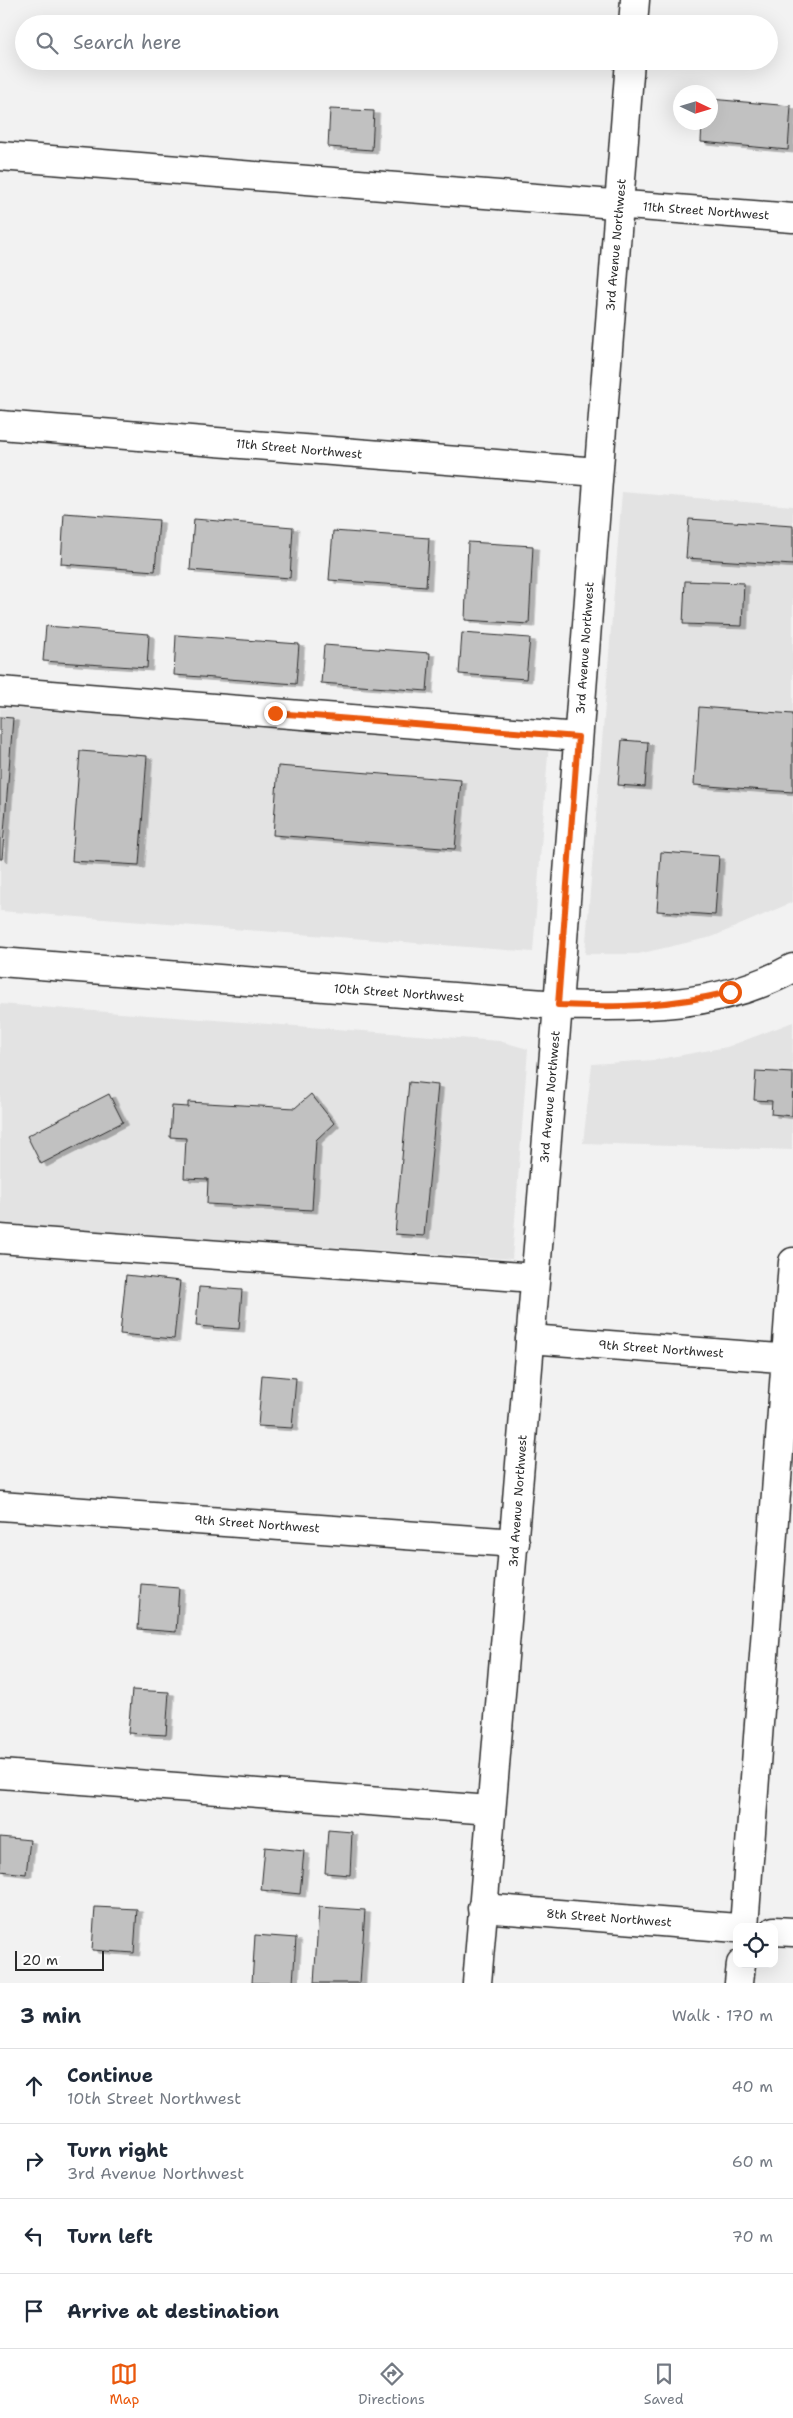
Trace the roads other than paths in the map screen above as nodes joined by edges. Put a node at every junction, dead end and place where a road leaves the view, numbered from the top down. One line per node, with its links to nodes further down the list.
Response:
1 (635, 0): 2 (street)
2 (634, 15)
3 (629, 70): 5 (street, 3rd Avenue Northwest)
4 (0, 156): 5 (street, 11th Street Northwest)
5 (619, 204): 6 (street, 11th Street Northwest); 8 (street, 3rd Avenue Northwest)
6 (793, 218)
7 (0, 425): 8 (street, 11th Street Northwest)
8 (598, 472): 10 (street, 3rd Avenue Northwest)
9 (0, 691): 10 (street)
10 (578, 737): 13 (street, 3rd Avenue Northwest)
11 (0, 962): 13 (street, 10th Street Northwest)
12 (793, 968): 13 (street, 10th Street Northwest)
13 (558, 1005): 16 (street, 3rd Avenue Northwest)
14 (0, 1239): 16 (street)
15 (793, 1262): 18 (street)
16 (535, 1278): 17 (street, 3rd Avenue Northwest)
17 (530, 1339): 18 (street, 9th Street Northwest); 20 (street, 3rd Avenue Northwest)
18 (789, 1359): 24 (street)
19 (0, 1506): 20 (street, 9th Street Northwest)
20 (515, 1543): 22 (street, 3rd Avenue Northwest)
21 (0, 1774): 22 (street)
22 (491, 1810): 23 (street, 3rd Avenue Northwest)
23 (482, 1908): 25 (street, 8th Street Northwest); 29 (street, 3rd Avenue Northwest)
24 (744, 1923)
25 (733, 1928)
26 (778, 1931): 27 (street)
27 (793, 1932)
28 (741, 1968): 30 (street)
29 (476, 1983)
30 (739, 1983)

